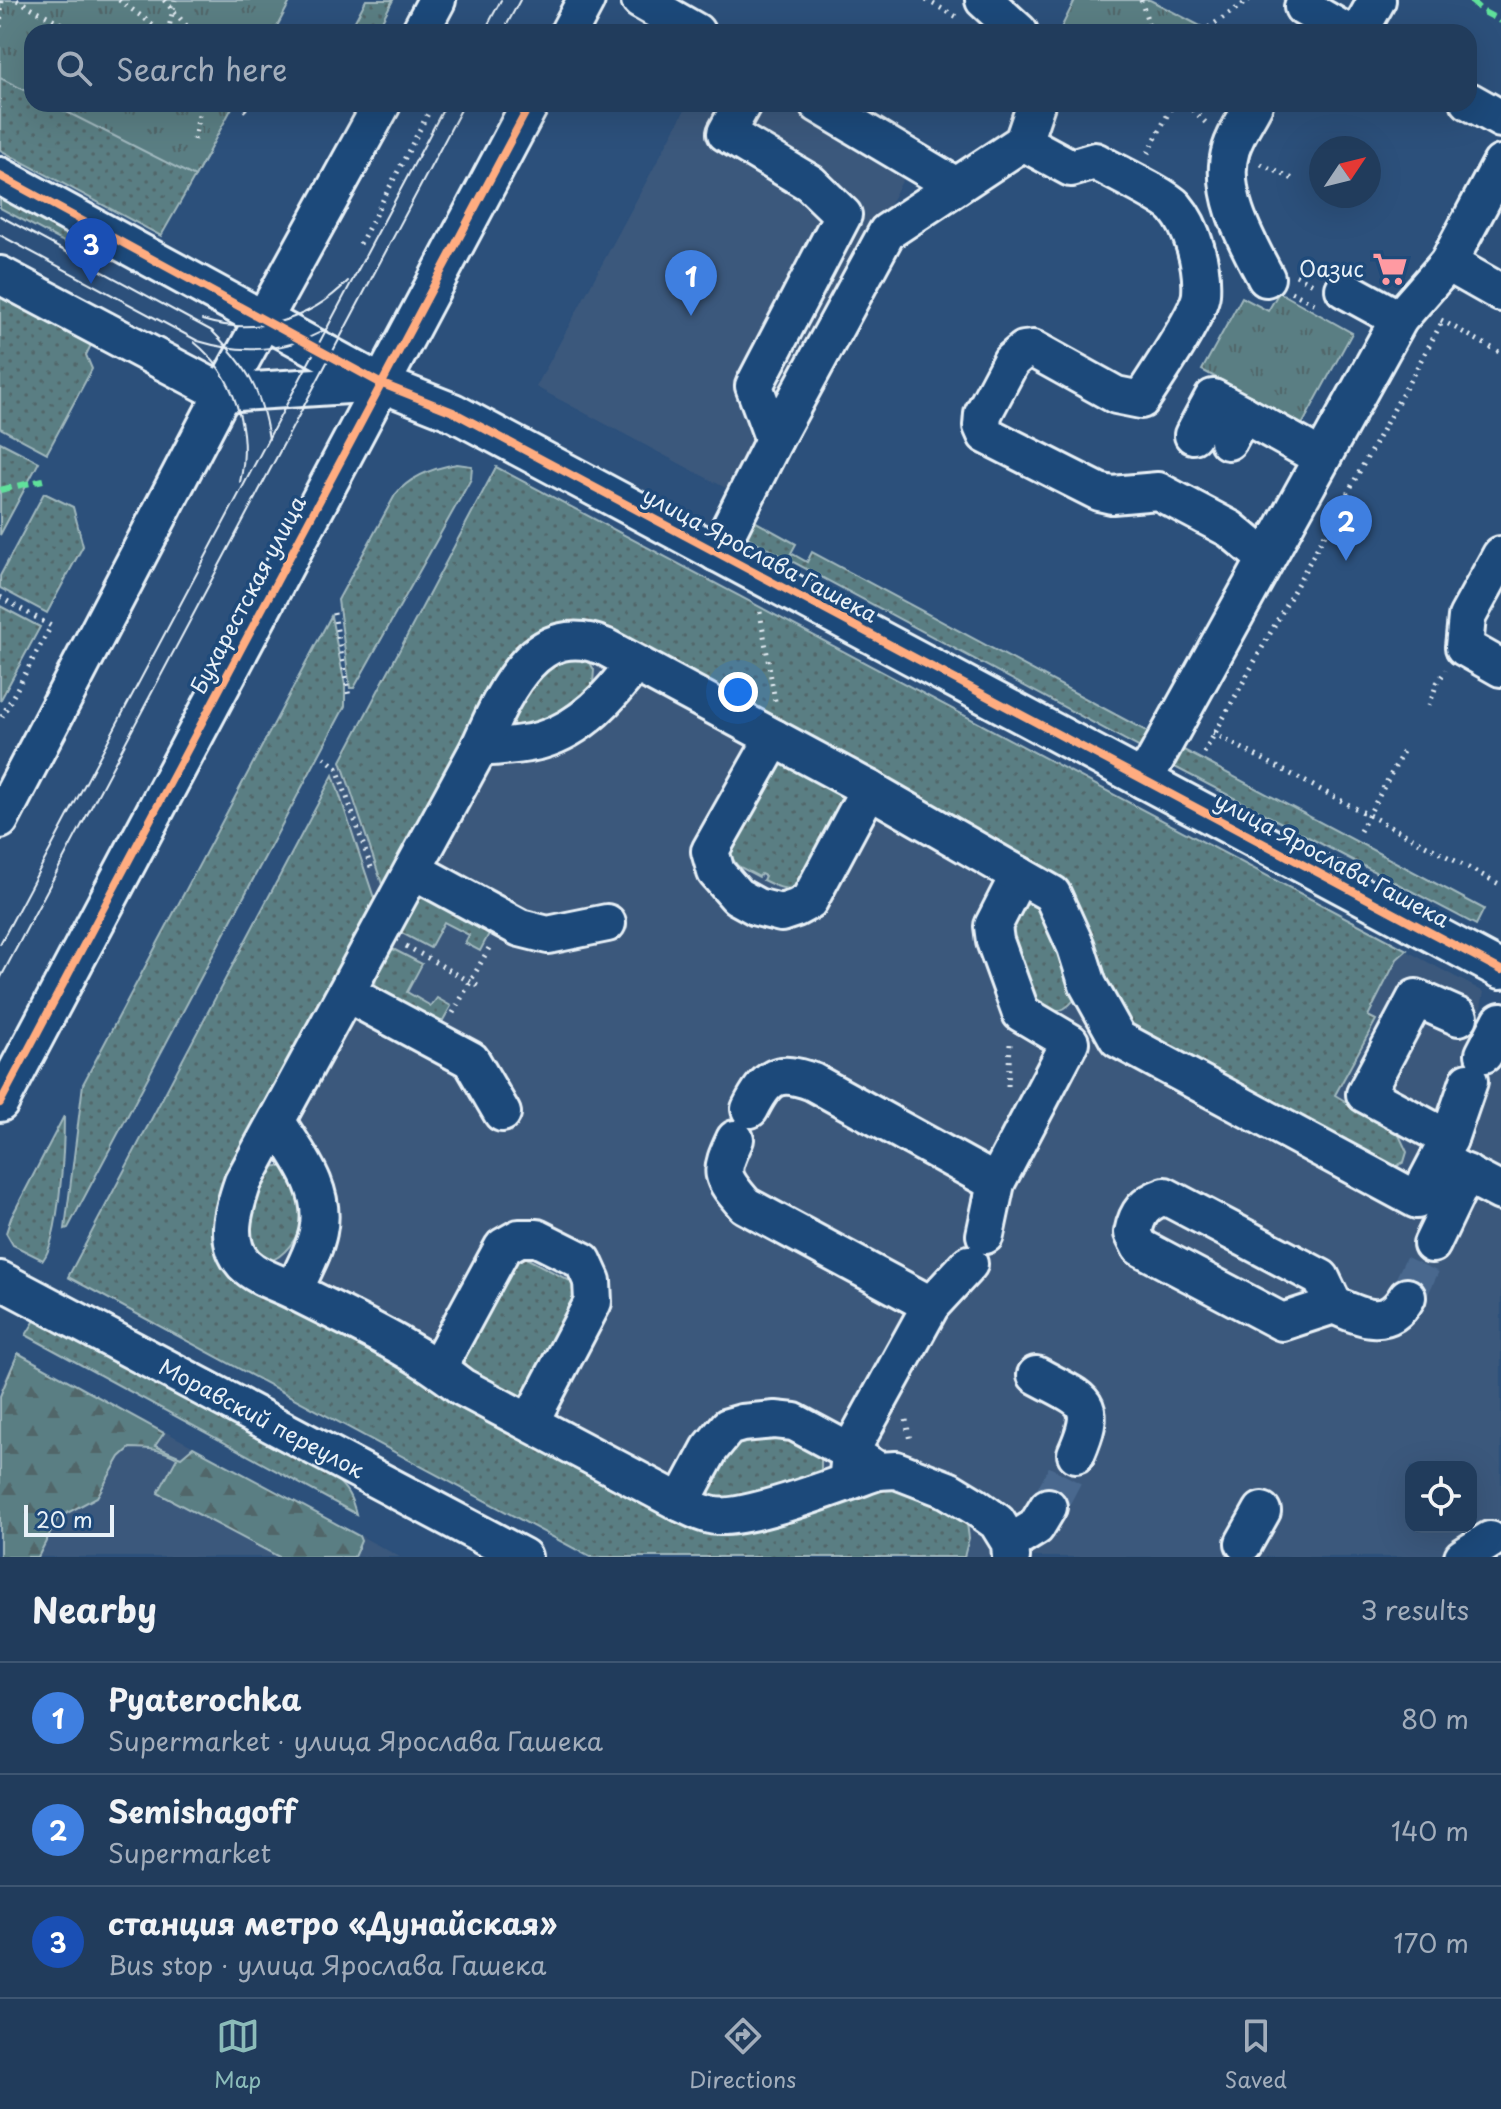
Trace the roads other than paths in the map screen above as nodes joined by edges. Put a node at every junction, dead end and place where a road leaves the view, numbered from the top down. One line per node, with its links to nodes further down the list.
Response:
1 (437, 0): 6 (street)
2 (586, 0): 7 (street)
3 (640, 0): 8 (street)
4 (1377, 0): 5 (street)
5 (1321, 18)
6 (424, 24)
7 (573, 24)
8 (682, 24)
9 (1477, 106): 16 (street)
10 (378, 112): 27 (street)
11 (526, 112): 28 (street, Бухарестская улица)
12 (738, 112): 31 (street)
13 (831, 112): 20 (street)
14 (1033, 112): 17 (street)
15 (1250, 112): 23 (street)
16 (1501, 119)
17 (1023, 142): 20 (street); 35 (street)
18 (1501, 164): 21 (street)
19 (0, 176): 27 (street, улица Ярослава Гашека)
20 (956, 186): 31 (street)
21 (1458, 269): 25 (street); 26 (street)
22 (0, 275): 29 (street)
23 (1266, 278)
24 (1344, 289): 26 (street)
25 (1501, 293)
26 (1418, 315): 32 (street)
27 (263, 321): 28 (street, улица Ярослава Гашека); 29 (street)
28 (380, 383): 29 (street, улица Ярослава Гашека); 33 (street, улица Ярослава Гашека); 52 (street, Бухарестская улица)
29 (223, 393): 42 (street)
30 (1193, 435): 32 (street)
31 (774, 440): 33 (street)
32 (1322, 458): 35 (street)
33 (717, 553): 40 (street, улица Ярослава Гашека)
34 (1501, 555): 37 (street)
35 (1266, 559): 40 (street)
36 (634, 664): 38 (street); 39 (street); 39 (street)
37 (1501, 668)
38 (775, 726): 41 (street); 41 (street)
39 (479, 748): 43 (street)
40 (1144, 780): 46 (street, улица Ярослава Гашека)
41 (869, 789): 44 (street)
42 (0, 820)
43 (413, 870): 45 (street); 47 (street)
44 (1019, 875): 50 (street); 51 (street)
45 (607, 923)
46 (1501, 970)
47 (346, 993): 53 (street); 54 (street)
48 (1459, 1017): 55 (street)
49 (1501, 1021): 55 (street)
50 (1118, 1039): 51 (street); 55 (street)
51 (1070, 1042): 56 (street)
52 (0, 1103)
53 (502, 1113)
54 (277, 1122): 60 (street); 60 (street)
55 (1451, 1157): 57 (street); 58 (street)
56 (996, 1183): 62 (street); 62 (street)
57 (1501, 1192)
58 (1432, 1244)
59 (0, 1280): 74 (street, Моравский переулок)
60 (294, 1290): 64 (street)
61 (1407, 1297): 63 (street)
62 (931, 1305): 68 (street)
63 (1334, 1305): 63 (street)
64 (438, 1367): 66 (street); 66 (street)
65 (1036, 1375): 67 (street)
66 (530, 1422): 69 (street)
67 (1076, 1454)
68 (858, 1469): 69 (street); 69 (street); 73 (street)
69 (681, 1503)
70 (1048, 1507): 73 (street)
71 (1262, 1511): 72 (street)
72 (1244, 1543)
73 (1010, 1550)
74 (523, 1557)

